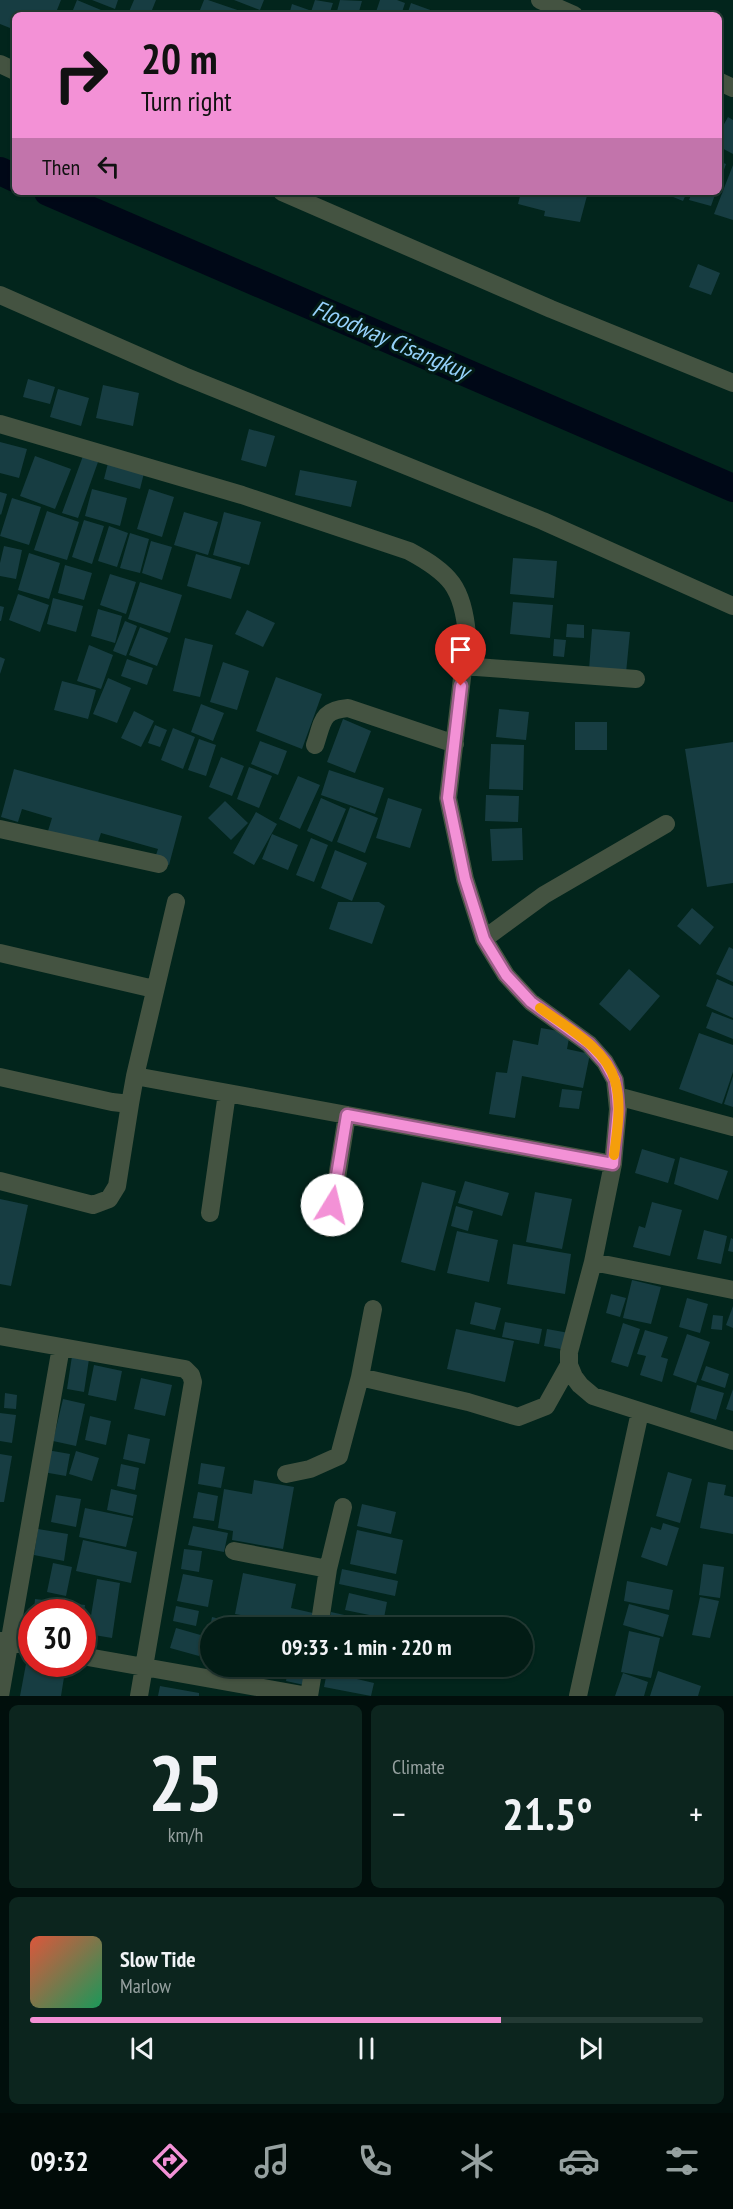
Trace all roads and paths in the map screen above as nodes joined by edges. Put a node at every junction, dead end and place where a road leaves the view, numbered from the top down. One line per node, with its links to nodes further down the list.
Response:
1 (540, 0): 2 (street)
2 (567, 12)
3 (289, 195): 5 (street)
4 (0, 295): 7 (street)
5 (733, 383)
6 (0, 424): 8 (street)
7 (733, 606)
8 (463, 666): 9 (street); 10 (street)
9 (636, 678)
10 (455, 744): 11 (street); 16 (street)
11 (315, 746)
12 (666, 824): 16 (street)
13 (0, 829): 14 (street)
14 (159, 864)
15 (176, 902): 18 (street)
16 (484, 939): 22 (street)
17 (0, 953): 18 (street)
18 (154, 989): 19 (street)
19 (135, 1076): 21 (street); 23 (street)
20 (0, 1077): 23 (street)
21 (227, 1093): 24 (street); 28 (street)
22 (617, 1096): 25 (street); 26 (street)
23 (130, 1104): 27 (street)
24 (347, 1115): 26 (street); 29 (street)
25 (733, 1127)
26 (613, 1164): 30 (street)
27 (0, 1181)
28 (210, 1213)
29 (329, 1228)
30 (593, 1262): 31 (street); 35 (street)
31 (733, 1290)
32 (373, 1309): 36 (street)
33 (0, 1335): 34 (street)
34 (61, 1347): 44 (street); 46 (street)
35 (569, 1365): 36 (street); 37 (street)
36 (360, 1377): 39 (street)
37 (640, 1412): 38 (street); 51 (street)
38 (733, 1441)
39 (285, 1474)
40 (343, 1507): 42 (street)
41 (234, 1551): 42 (street)
42 (328, 1569): 43 (street)
43 (321, 1617)
44 (4, 1641): 48 (street)
45 (96, 1659): 46 (street)
46 (144, 1668): 49 (street); 50 (street)
47 (312, 1677): 50 (street)
48 (0, 1696)
49 (139, 1696)
50 (308, 1696)
51 (578, 1696)

